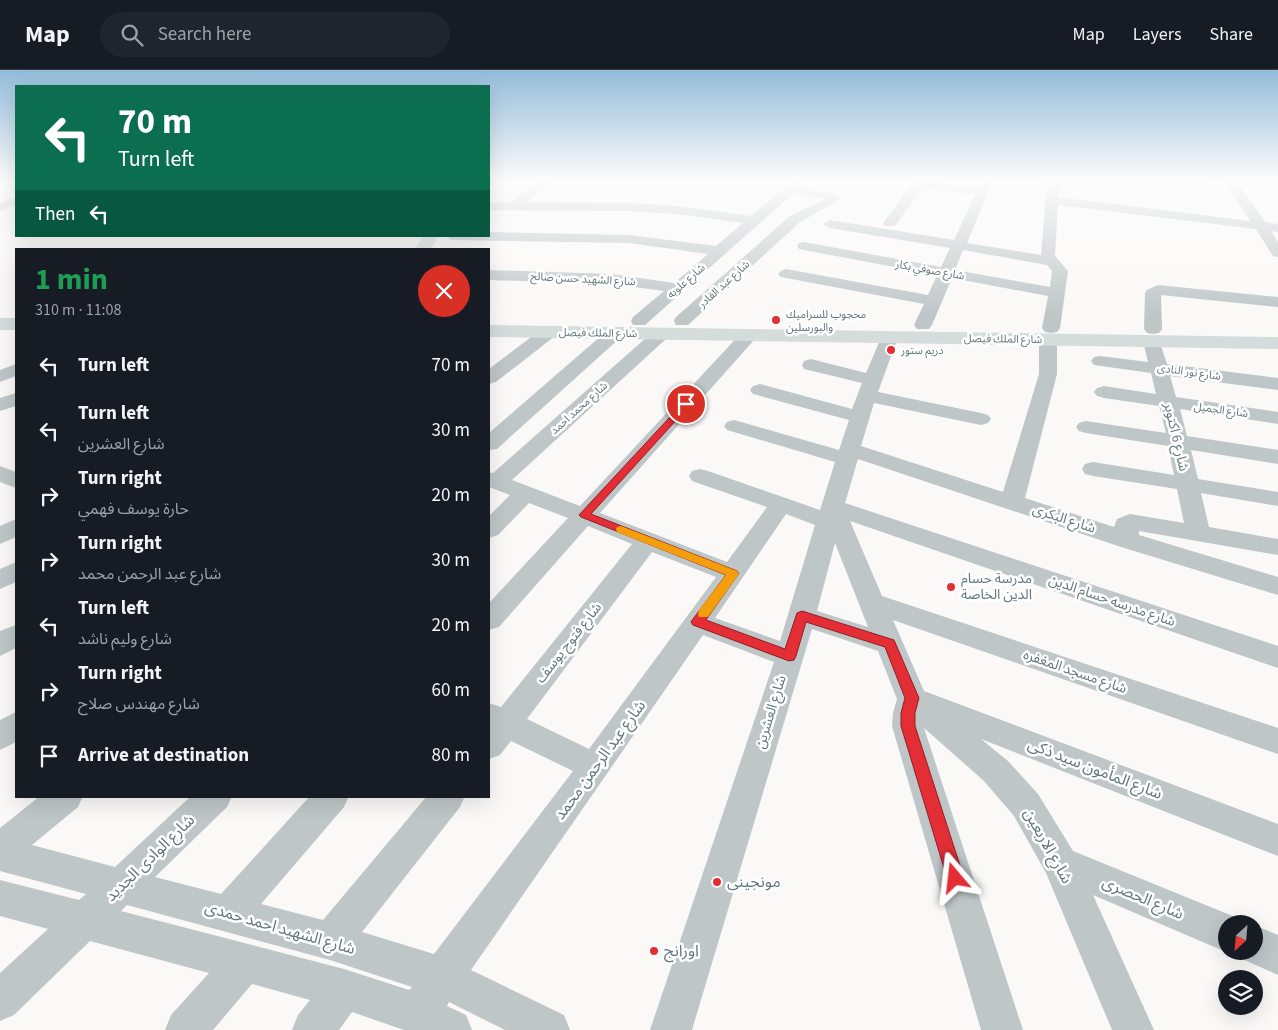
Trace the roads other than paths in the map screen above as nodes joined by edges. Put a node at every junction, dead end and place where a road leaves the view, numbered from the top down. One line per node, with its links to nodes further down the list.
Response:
1 (749, 226): 13 (street, شارع علوبه)
2 (787, 226): 27 (street, شارع عبد القادر)
3 (840, 226): 11 (street)
4 (967, 226): 11 (street)
5 (1051, 226): 15 (street)
6 (1260, 226): 7 (street); 14 (street)
7 (1278, 228)
8 (430, 237): 12 (main road)
9 (490, 237): 13 (street)
10 (804, 246): 16 (street, شارع صوفي بكار)
11 (958, 246): 15 (street); 16 (street)
12 (424, 248)
13 (720, 251): 19 (street, شارع علوبه)
14 (1278, 253)
15 (1052, 262): 20 (street)
16 (946, 273): 20 (street, شارع صوفي بكار); 21 (street)
17 (786, 274): 21 (street)
18 (490, 275): 19 (street, شارع الشهيد حسن صالح)
19 (677, 288): 26 (street, شارع علوبه)
20 (1056, 293): 34 (street)
21 (933, 301): 28 (street)
22 (1278, 302): 35 (street, شارع 6 اكتوبر)
23 (15, 311): 25 (main road)
24 (490, 318): 26 (main road, شارع الملك فيصل)
25 (4, 321)
26 (639, 321): 27 (main road, شارع الملك فيصل)
27 (682, 321): 28 (main road, شارع الملك فيصل)
28 (923, 325): 34 (main road, شارع الملك فيصل)
29 (490, 331): 31 (main road, شارع الملك فيصل)
30 (1278, 331): 35 (main road, شارع الملك فيصل)
31 (549, 332): 32 (main road, شارع الملك فيصل); 44 (street)
32 (615, 333): 33 (main road, شارع الملك فيصل); 57 (street)
33 (662, 334): 36 (main road, شارع الملك فيصل); 65 (street, شارع محمد احمد)
34 (1049, 334): 35 (main road, شارع الملك فيصل); 37 (main road, شارع الملك فيصل); 69 (street)
35 (1152, 335): 38 (main road, شارع الملك فيصل); 41 (street, شارع 6 اكتوبر)
36 (749, 336): 37 (main road, شارع الملك فيصل); 72 (street)
37 (889, 338): 48 (street, شارع العشرين)
38 (1278, 343)
39 (1100, 361): 41 (street, شارع نور النادى)
40 (811, 365): 48 (street)
41 (1159, 368): 45 (street, شارع نور النادى); 50 (street, شارع 6 اكتوبر)
42 (15, 370): 43 (street)
43 (0, 376)
44 (490, 377)
45 (1278, 384)
46 (760, 390): 48 (street)
47 (1104, 392): 50 (street, شارع الجميل)
48 (866, 398): 53 (street); 58 (street, شارع العشرين)
49 (15, 399): 51 (street)
50 (1168, 402): 52 (street, شارع الجميل); 56 (street, شارع 6 اكتوبر)
51 (0, 405)
52 (1278, 418)
53 (981, 419)
54 (734, 426): 58 (street, شارع البكرى)
55 (1086, 427): 56 (street)
56 (1178, 441): 59 (street); 66 (street, شارع 6 اكتوبر)
57 (490, 443)
58 (849, 454): 69 (street, شارع البكرى); 71 (street, شارع العشرين)
59 (1278, 457)
60 (15, 464): 62 (street)
61 (1092, 469): 66 (street)
62 (0, 472): 64 (street)
63 (700, 476): 70 (street, شارع مدرسه حسام الدين)
64 (15, 480)
65 (493, 481): 67 (street)
66 (1187, 486): 68 (street); 75 (street, شارع 6 اكتوبر)
67 (526, 494): 72 (street); 74 (street)
68 (1278, 499)
69 (1012, 502): 78 (street, شارع البكرى)
70 (781, 504): 71 (street, شارع مدرسه حسام الدين); 81 (street, شارع عبد الرحمن محمد)
71 (830, 514): 84 (street, شارع الاربعين); 85 (street, شارع العشرين); 92 (street, شارع مدرسه حسام الدين)
72 (584, 515): 77 (street); 86 (street)
73 (15, 528): 76 (street)
74 (490, 529)
75 (1198, 533): 78 (street); 79 (street)
76 (0, 536)
77 (648, 540): 81 (street); 95 (street, شارع فتوح يوسف)
78 (1127, 540): 83 (street, شارع البكرى)
79 (1278, 547)
80 (15, 572): 82 (street)
81 (733, 574): 87 (street, شارع عبد الرحمن محمد)
82 (0, 580)
83 (1278, 586)
84 (871, 602): 89 (street, شارع الاربعين); 97 (street, شارع مسجد المغفره)
85 (802, 616): 89 (street); 91 (street, شارع العشرين)
86 (490, 619)
87 (698, 622): 91 (street); 98 (street, شارع عبد الرحمن محمد)
88 (15, 636): 90 (street)
89 (890, 644): 93 (street, شارع الاربعين)
90 (0, 645)
91 (789, 656): 123 (street, شارع العشرين)
92 (1278, 657)
93 (912, 698): 103 (street, شارع المأمون سيد ذكى); 106 (street, شارع الاربعين); 124 (street)
94 (15, 726): 96 (street)
95 (495, 728): 98 (street)
96 (0, 737)
97 (1278, 741)
98 (595, 767): 116 (street, شارع عبد الرحمن محمد)
99 (64, 798): 104 (street)
100 (213, 798): 107 (street, شارع الوادى الجديد)
101 (330, 798): 109 (street)
102 (446, 798): 112 (street)
103 (1278, 840)
104 (0, 850)
105 (0, 854): 107 (street, شارع الشهيد احمد حمدى)
106 (1060, 863): 111 (street, شارع الحصرى); 125 (street, شارع الاربعين)
107 (123, 885): 109 (street, شارع الشهيد احمد حمدى); 110 (street, شارع الوادى الجديد)
108 (0, 898): 110 (street)
109 (229, 913): 112 (street, شارع الشهيد احمد حمدى)
110 (85, 920): 115 (street); 118 (street, شارع الوادى الجديد)
111 (1218, 930)
112 (330, 940): 116 (street, شارع الشهيد احمد حمدى)
113 (1263, 948): 114 (street)
114 (1278, 954)
115 (245, 962): 117 (street); 120 (street)
116 (442, 977): 119 (street, شارع عبد الرحمن محمد); 122 (street, شارع الشهيد احمد حمدى)
117 (344, 989): 119 (street); 121 (street)
118 (0, 1001)
119 (434, 1022)
120 (186, 1030)
121 (313, 1030)
122 (549, 1030)
123 (671, 1030)
124 (1002, 1030)
125 (1133, 1030)

